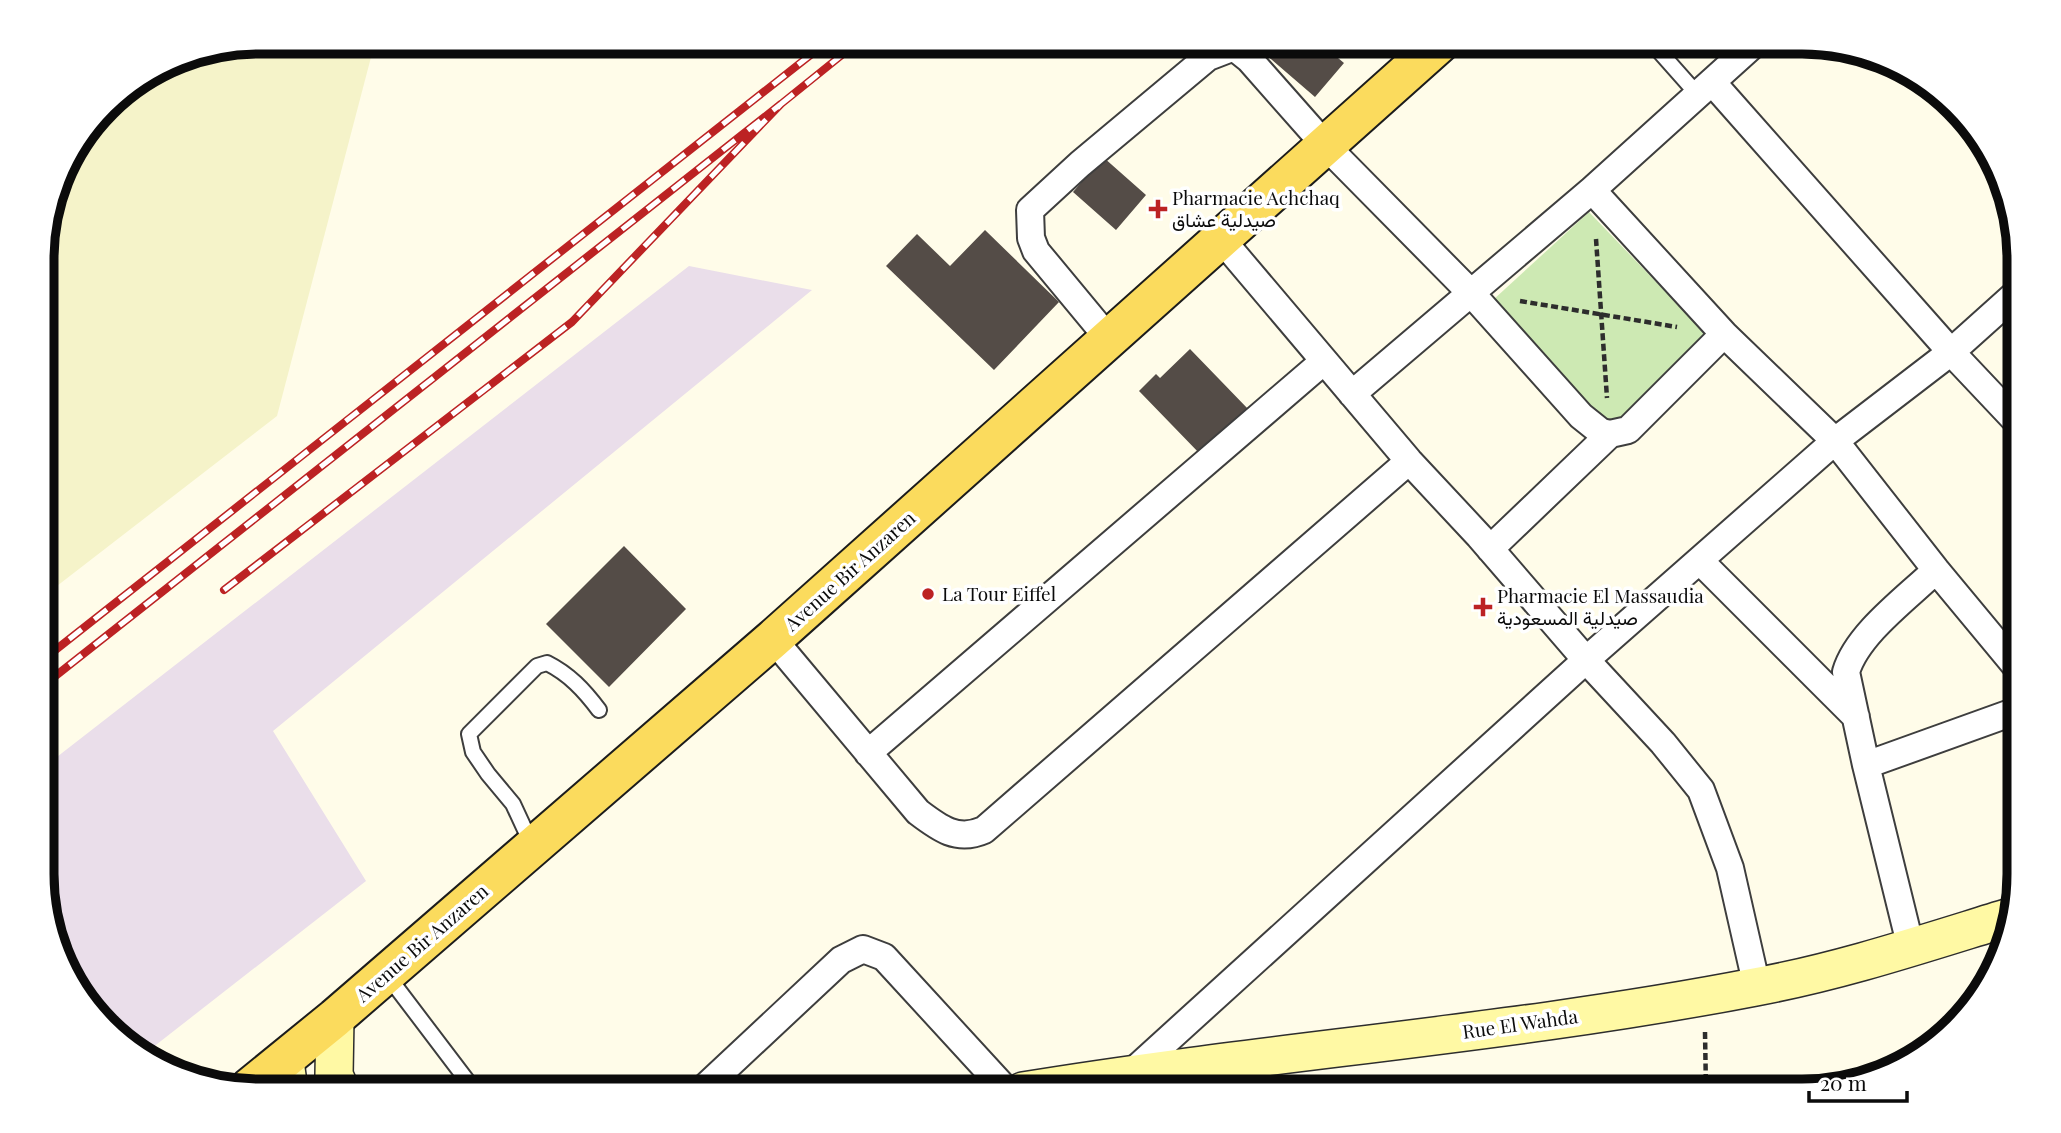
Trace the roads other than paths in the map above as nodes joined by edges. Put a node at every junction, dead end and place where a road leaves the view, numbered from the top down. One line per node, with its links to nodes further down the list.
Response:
1 (1217, 54): 13 (street)
2 (1244, 54): 7 (street)
3 (1427, 54): 7 (main road, Avenue Bir Anzaren)
4 (1665, 54): 6 (lane)
5 (1743, 54): 6 (street)
6 (1705, 89): 8 (street); 14 (street)
7 (1325, 145): 9 (main road, Avenue Bir Anzaren); 10 (street)
8 (1592, 190): 10 (street); 12 (street)
9 (1222, 240): 13 (main road, Avenue Bir Anzaren); 15 (street)
10 (1471, 293): 16 (street); 18 (street)
11 (2007, 300): 14 (street)
12 (1724, 334): 18 (street); 19 (street)
13 (1109, 339): 24 (main road, Avenue Bir Anzaren)
14 (1951, 352): 17 (street); 19 (street)
15 (1324, 361): 16 (street); 30 (street)
16 (1352, 394): 20 (street)
17 (2007, 412)
18 (1610, 434): 21 (street)
19 (1835, 442): 22 (street); 23 (street)
20 (1409, 461): 21 (street); 30 (street)
21 (1490, 549): 26 (street)
22 (1700, 561): 26 (street); 29 (street)
23 (1936, 570): 25 (street); 29 (street)
24 (773, 639): 30 (street); 32 (main road, Avenue Bir Anzaren)
25 (2007, 657)
26 (1586, 660): 36 (street); 38 (street)
27 (599, 710): 32 (lane)
28 (2007, 714): 31 (street)
29 (1856, 717): 31 (street)
30 (869, 753)
31 (1866, 765): 34 (street)
32 (533, 846): 35 (main road, Avenue Bir Anzaren)
33 (2001, 920): 34 (street, Rue El Wahda)
34 (1911, 948): 36 (street, Rue El Wahda)
35 (386, 973): 37 (main road, Avenue Bir Anzaren); 42 (lane)
36 (1757, 987): 38 (street, Rue El Wahda)
37 (335, 1018): 39 (main road, Avenue Bir Anzaren); 41 (street)
38 (1130, 1074): 40 (street, Rue El Wahda)
39 (287, 1076)
40 (1102, 1078)
41 (335, 1079)
42 (466, 1079)
43 (714, 1079): 44 (street)
44 (996, 1079)

